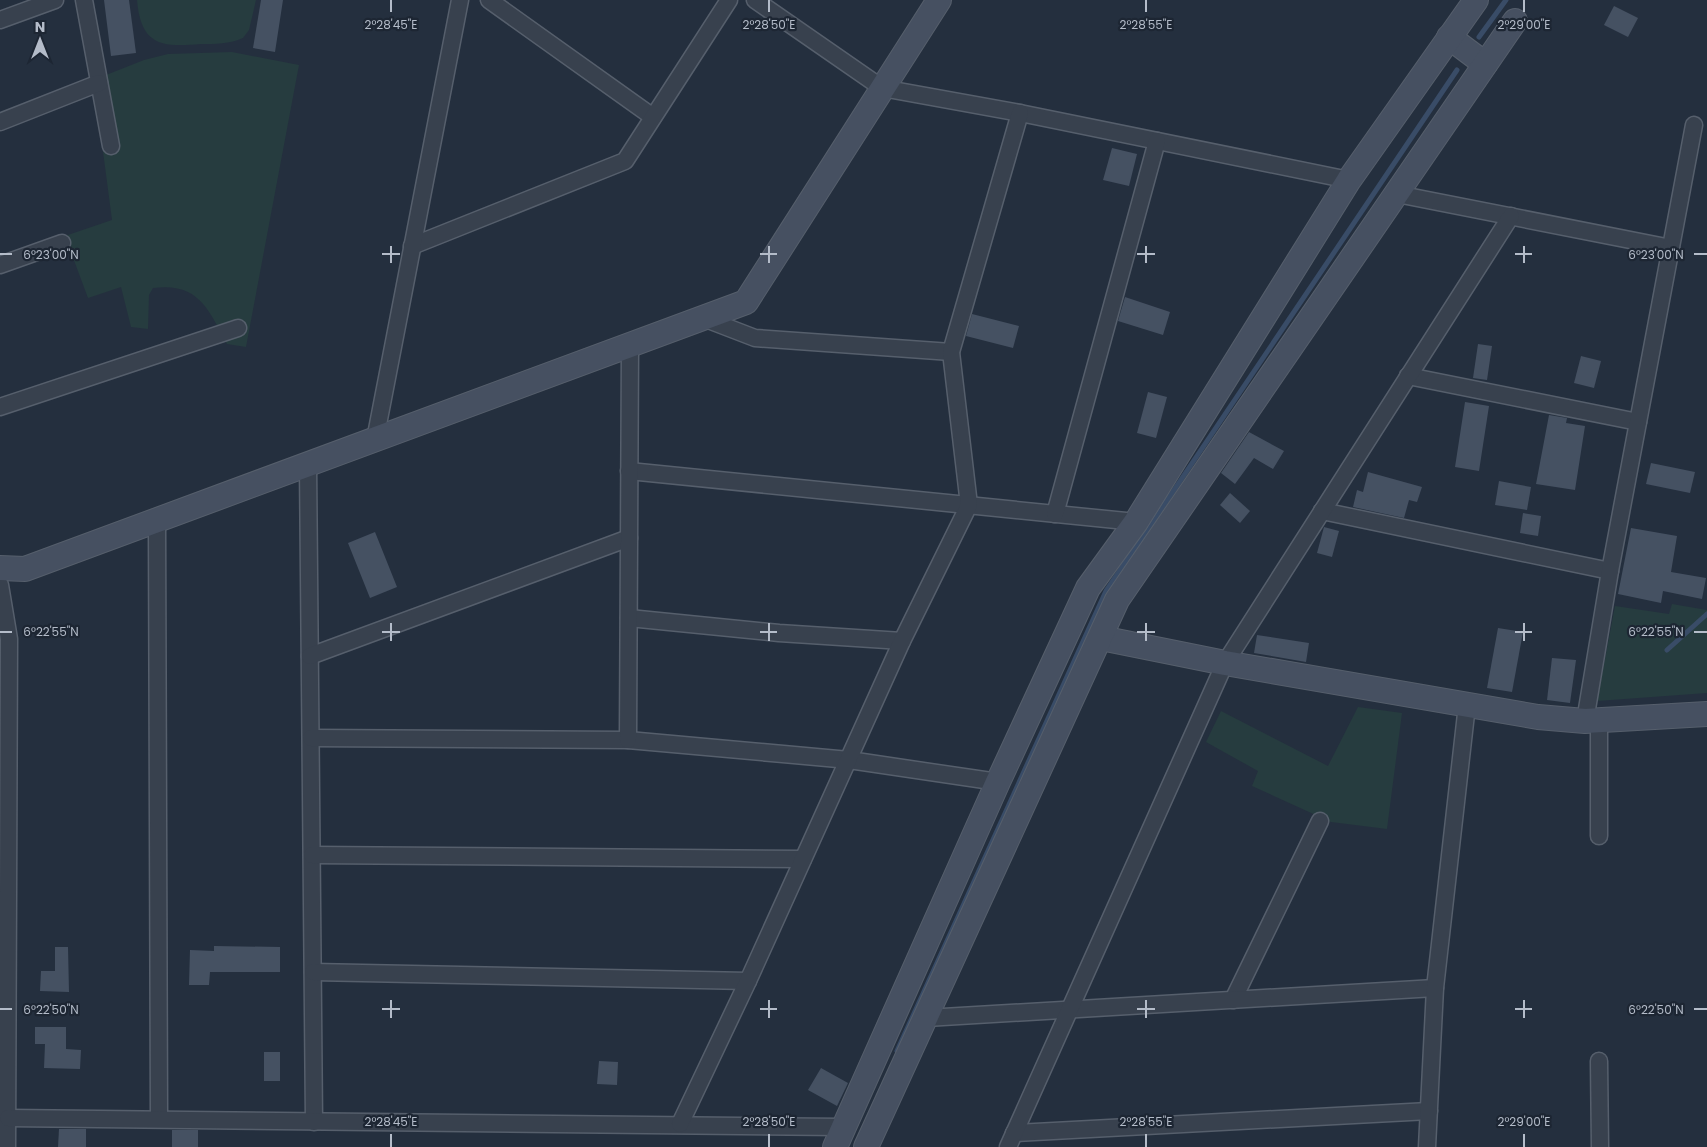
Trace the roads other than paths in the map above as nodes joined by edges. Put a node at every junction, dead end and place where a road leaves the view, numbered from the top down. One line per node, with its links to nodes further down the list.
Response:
1 (55, 0): 9 (street)
2 (84, 0): 13 (street)
3 (460, 0): 25 (street)
4 (489, 0): 16 (street)
5 (729, 0): 16 (street)
6 (755, 0): 14 (street)
7 (939, 0): 14 (street)
8 (1476, 0): 11 (street)
9 (0, 20)
10 (1516, 20): 12 (street)
11 (1449, 37): 12 (street); 21 (street)
12 (1485, 64): 22 (street)
13 (99, 83): 17 (street); 20 (street)
14 (882, 88): 15 (street); 28 (street)
15 (1020, 113): 19 (street); 31 (street)
16 (653, 117): 25 (street)
17 (0, 122)
18 (1694, 126): 26 (street)
19 (1157, 141): 21 (street); 40 (street)
20 (111, 146)
21 (1349, 180): 42 (street)
22 (1397, 194): 23 (street); 48 (street)
23 (1511, 216): 26 (street); 32 (street)
24 (62, 243): 27 (street)
25 (412, 246): 35 (street)
26 (1671, 248): 34 (street)
27 (0, 265)
28 (703, 318): 30 (street); 31 (street)
29 (238, 328): 33 (street)
30 (630, 346): 35 (street); 37 (street)
31 (951, 352): 38 (street)
32 (1408, 376): 34 (street); 39 (street)
33 (0, 407)
34 (1638, 422): 45 (street)
35 (375, 440): 36 (street)
36 (308, 464): 41 (street); 50 (street)
37 (629, 470): 38 (street); 43 (street)
38 (969, 505): 40 (street); 49 (street)
39 (1322, 511): 45 (street); 51 (street)
40 (1055, 514): 42 (street)
41 (157, 521): 44 (street); 72 (street)
42 (1136, 522): 58 (street)
43 (629, 538): 47 (street); 50 (street)
44 (0, 568)
45 (1610, 571): 54 (street)
46 (0, 586): 71 (street)
47 (629, 618): 49 (street); 56 (street)
48 (1101, 638): 51 (street); 68 (street)
49 (902, 642): 57 (street)
50 (310, 656): 55 (street)
51 (1225, 663): 52 (street); 67 (street)
52 (1467, 705): 54 (street); 65 (street)
53 (1707, 714): 54 (street)
54 (1592, 721): 60 (street)
55 (311, 738): 56 (street); 61 (street)
56 (628, 740): 57 (street)
57 (849, 760): 58 (street); 62 (street)
58 (998, 782): 75 (street)
59 (1320, 821): 66 (street)
60 (1599, 836)
61 (312, 855): 62 (street); 63 (street)
62 (803, 859): 64 (street)
63 (313, 972): 64 (street); 73 (street)
64 (748, 981): 74 (street)
65 (1435, 988): 66 (street); 70 (street)
66 (1233, 1000): 67 (street)
67 (1068, 1010): 68 (street); 76 (street)
68 (926, 1018): 78 (street)
69 (1600, 1061): 80 (street)
70 (1429, 1111): 76 (street); 79 (street)
71 (8, 1118): 72 (street); 77 (street)
72 (159, 1120): 73 (street)
73 (314, 1122): 74 (street)
74 (680, 1124): 75 (street)
75 (839, 1137)
76 (1011, 1140)
77 (7, 1147)
78 (866, 1147)
79 (1427, 1147)
80 (1600, 1147)

